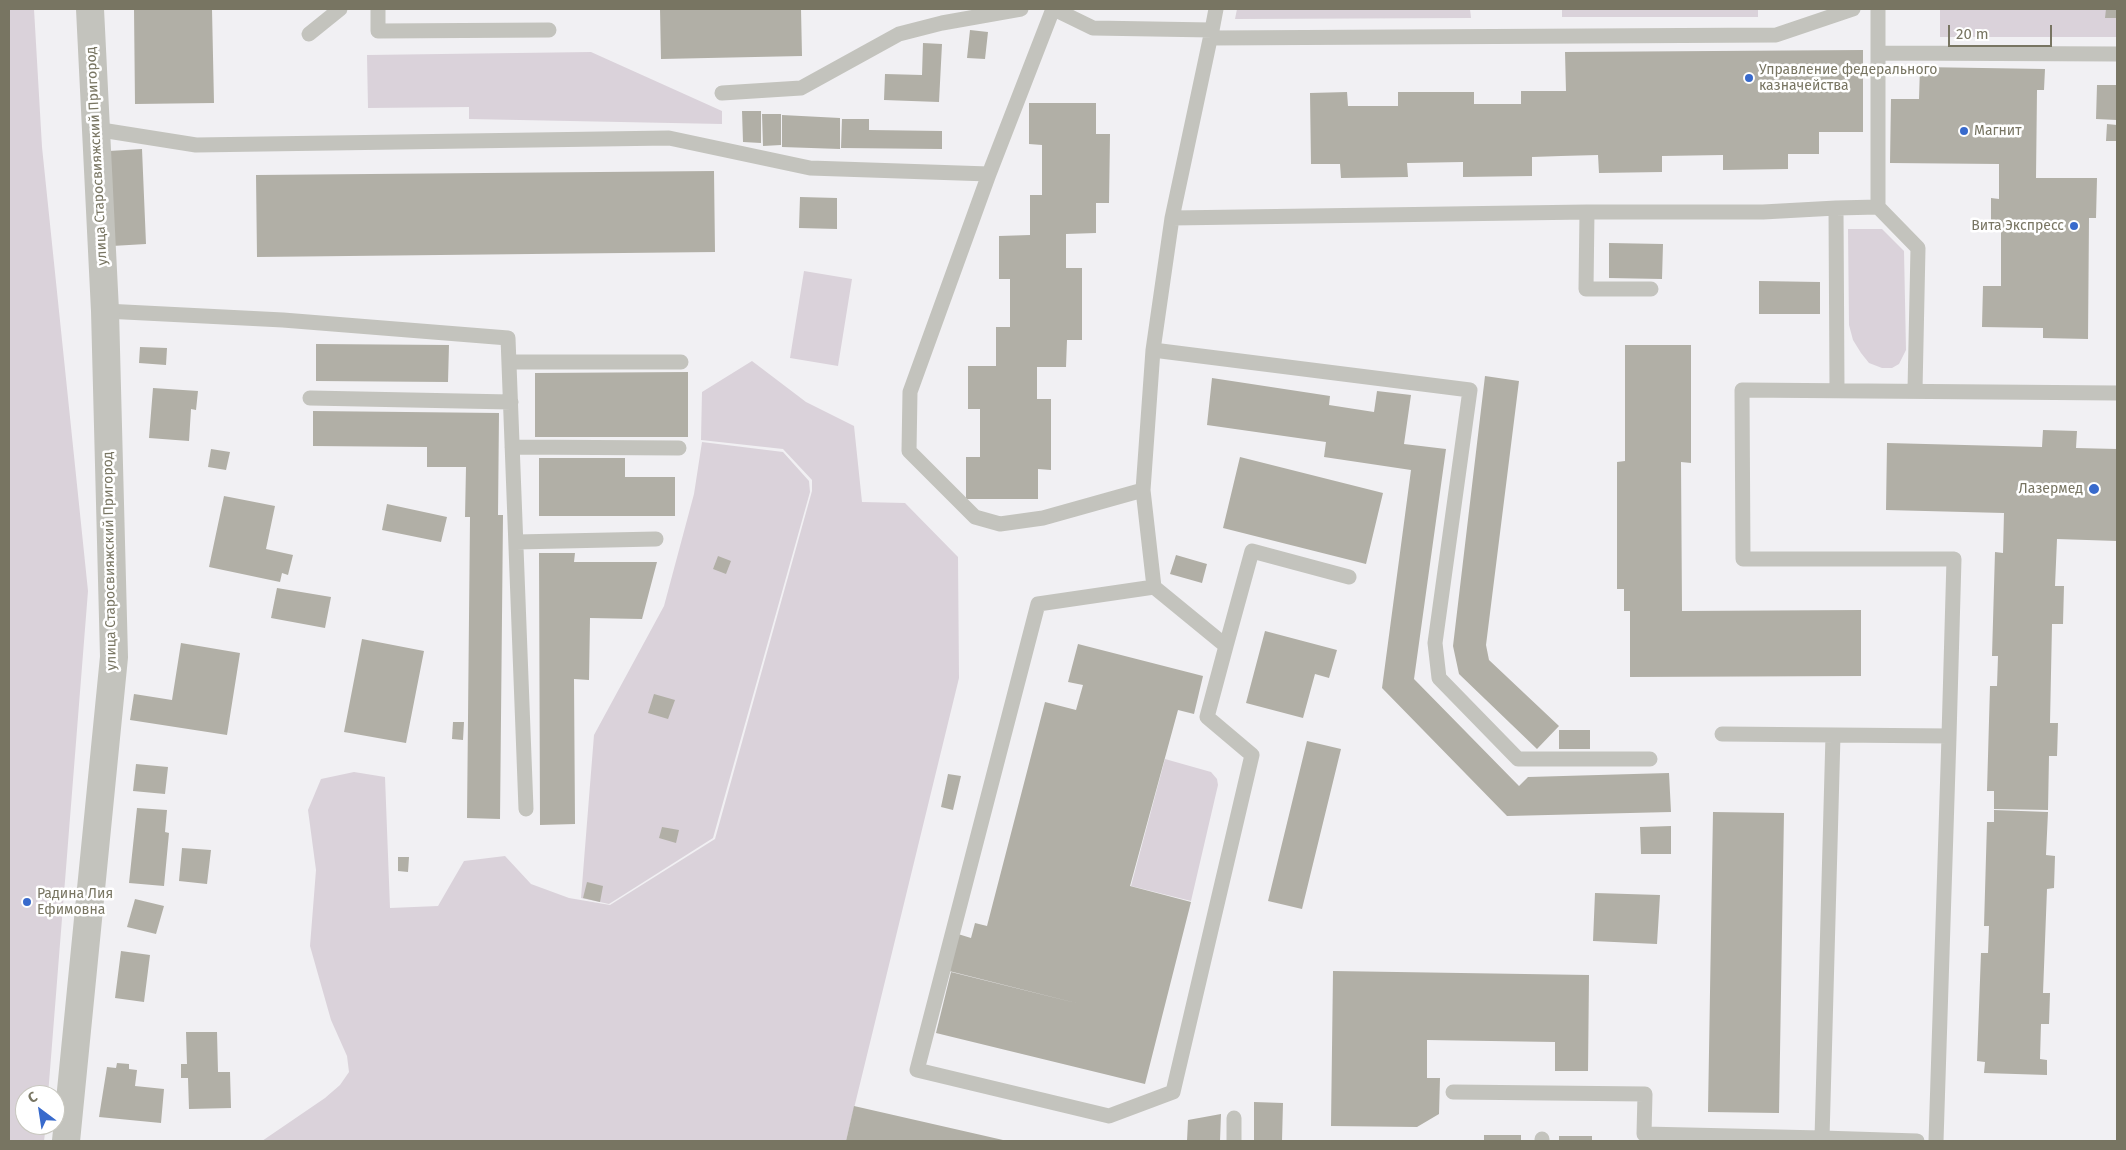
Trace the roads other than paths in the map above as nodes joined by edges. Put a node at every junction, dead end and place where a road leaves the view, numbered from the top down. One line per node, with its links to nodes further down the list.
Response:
1 (90, 9): 15 (street, улица Старосвияжский Пригород)
2 (340, 9): 10 (lane)
3 (378, 9): 9 (lane)
4 (1021, 9): 14 (lane)
5 (1053, 9): 11 (lane); 16 (lane)
6 (1216, 9): 11 (lane)
7 (1853, 9): 11 (lane)
8 (1878, 9): 12 (lane)
9 (549, 30)
10 (309, 34)
11 (1212, 34): 20 (lane)
12 (1878, 53): 13 (lane); 17 (lane)
13 (2117, 54)
14 (722, 93)
15 (95, 130): 16 (lane); 22 (street, улица Старосвияжский Пригород)
16 (989, 174): 33 (lane)
17 (1878, 207): 18 (lane); 27 (lane)
18 (1836, 208): 19 (lane); 26 (lane)
19 (1587, 212): 20 (lane); 21 (lane)
20 (1172, 218): 23 (lane)
21 (1651, 289)
22 (104, 311): 24 (lane); 47 (street, улица Старосвияжский Пригород)
23 (1153, 350): 33 (lane); 42 (lane)
24 (509, 362): 25 (lane); 30 (lane)
25 (681, 362)
26 (1837, 390): 27 (lane); 41 (lane)
27 (1916, 390): 28 (lane)
28 (2117, 393)
29 (310, 398): 30 (lane)
30 (511, 402): 31 (lane)
31 (512, 448): 32 (lane); 35 (lane)
32 (679, 448)
33 (1143, 490): 37 (lane)
34 (656, 539): 35 (lane)
35 (516, 542): 43 (lane)
36 (1349, 577): 38 (lane)
37 (1154, 588): 38 (lane); 38 (lane)
38 (1226, 646)
39 (1722, 734): 40 (lane)
40 (1833, 735): 41 (lane); 46 (lane)
41 (1949, 736): 50 (lane)
42 (1650, 759)
43 (526, 810)
44 (1453, 1092): 46 (lane)
45 (1234, 1118): 48 (lane)
46 (1822, 1138): 49 (lane)
47 (66, 1141)
48 (1234, 1141)
49 (1917, 1141)
50 (1936, 1141)

